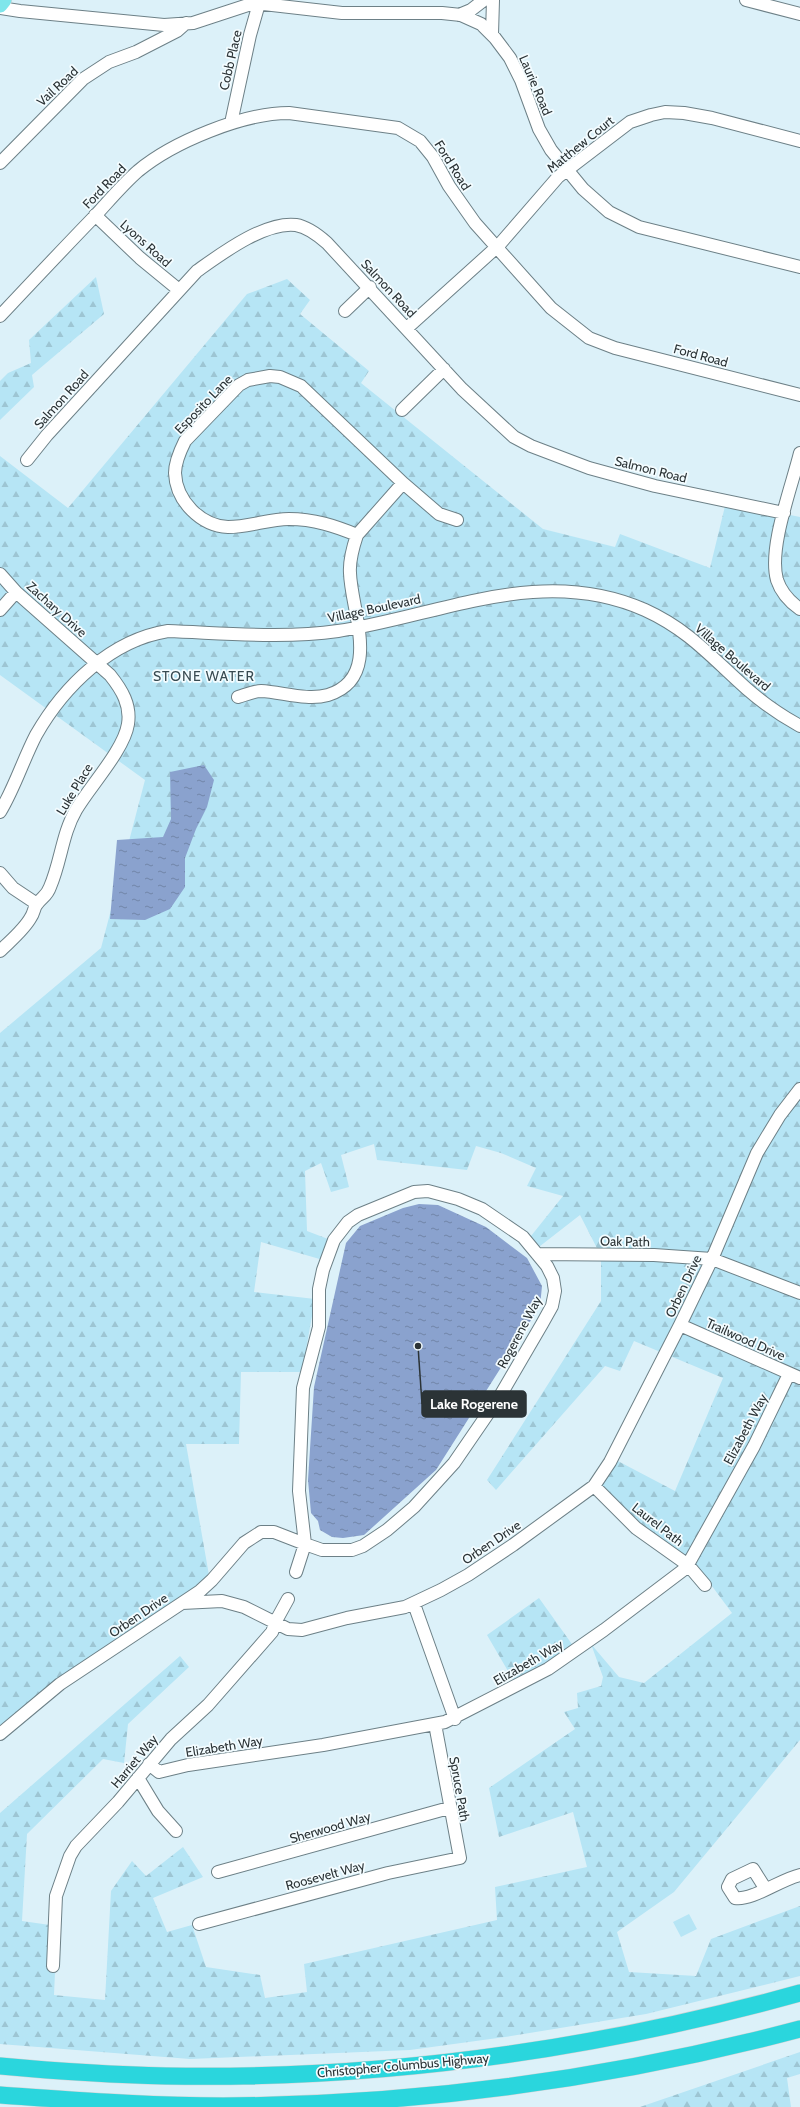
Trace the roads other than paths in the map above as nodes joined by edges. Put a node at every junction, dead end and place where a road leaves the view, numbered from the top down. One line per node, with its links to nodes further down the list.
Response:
1 (4, 0): 6 (main road)
2 (484, 0): 8 (street)
3 (492, 0): 10 (street)
4 (746, 0): 7 (street)
5 (260, 2): 8 (street, Laurie Road); 9 (street, Laurie Road); 11 (street, Cobb Place)
6 (0, 6): 9 (street, Laurie Road)
7 (800, 14)
8 (459, 15): 10 (street, Laurie Road)
9 (186, 23): 13 (street, Vail Road)
10 (492, 34): 14 (street, Laurie Road)
11 (231, 123): 15 (street, Ford Road); 16 (street, Ford Road)
12 (800, 141): 14 (street, Matthew Court)
13 (0, 163)
14 (567, 171): 16 (street, Matthew Court); 17 (street, Laurie Road)
15 (95, 215): 19 (street, Lyons Road); 21 (street, Ford Road)
16 (496, 248): 22 (street, Matthew Court); 24 (street, Ford Road)
17 (800, 267)
18 (370, 288): 19 (street, Salmon Road); 20 (street); 22 (street, Salmon Road)
19 (179, 290): 27 (street, Salmon Road)
20 (344, 310)
21 (0, 316)
22 (407, 328): 23 (street, Salmon Road)
23 (444, 369): 25 (street); 29 (street, Salmon Road)
24 (800, 395)
25 (402, 410)
26 (800, 453): 29 (street)
27 (27, 460)
28 (403, 483): 30 (street, Esposito Lane); 31 (street); 31 (street, Esposito Lane)
29 (784, 513): 34 (street)
30 (457, 520)
31 (357, 535): 36 (street)
32 (0, 574): 33 (street, Zachary Drive)
33 (16, 592): 35 (street); 37 (street, Zachary Drive)
34 (800, 609)
35 (0, 610)
36 (358, 627): 37 (street, Village Boulevard); 38 (street); 39 (street, Village Boulevard)
37 (96, 664): 40 (street, Village Boulevard); 42 (street, Luke Place)
38 (238, 697)
39 (800, 726)
40 (0, 812)
41 (0, 873): 42 (street)
42 (37, 904): 43 (street, Luke Place)
43 (0, 951)
44 (800, 1089): 46 (street, Orben Drive)
45 (537, 1254): 46 (street, Oak Path); 51 (street, Rogerene Way); 51 (street, Rogerene Way)
46 (712, 1258): 47 (street, Oak Path); 48 (street, Orben Drive)
47 (800, 1293)
48 (680, 1325): 49 (street, Trailwood Drive); 50 (street, Orben Drive)
49 (795, 1376): 52 (street, Elizabeth Way)
50 (594, 1486): 52 (street, Laurel Path); 57 (street, Orben Drive)
51 (304, 1544): 53 (street); 56 (street, Rogerene Way)
52 (688, 1565): 54 (street, Laurel Path); 59 (street, Elizabeth Way)
53 (296, 1572)
54 (705, 1585)
55 (288, 1599): 58 (street, Harriet Way)
56 (182, 1603): 58 (street, Orben Drive); 61 (street, Orben Drive)
57 (414, 1604): 58 (street, Orben Drive); 59 (street)
58 (276, 1624): 62 (street, Harriet Way)
59 (454, 1719): 60 (street, Elizabeth Way)
60 (435, 1724): 62 (street, Elizabeth Way); 64 (street, Spruce Path)
61 (0, 1734)
62 (149, 1764): 63 (street, Harriet Way)
63 (138, 1778): 65 (street); 71 (street, Harriet Way)
64 (449, 1808): 66 (street, Spruce Path); 67 (street, Sherwood Way)
65 (176, 1831)
66 (460, 1858): 70 (street, Roosevelt Way)
67 (218, 1872)
68 (800, 1875): 69 (street)
69 (764, 1888)
70 (199, 1924)
71 (53, 1966)
72 (800, 1993): 74 (highway, Christopher Columbus Highway)
73 (800, 2029): 75 (highway)
74 (0, 2066)
75 (0, 2095)

